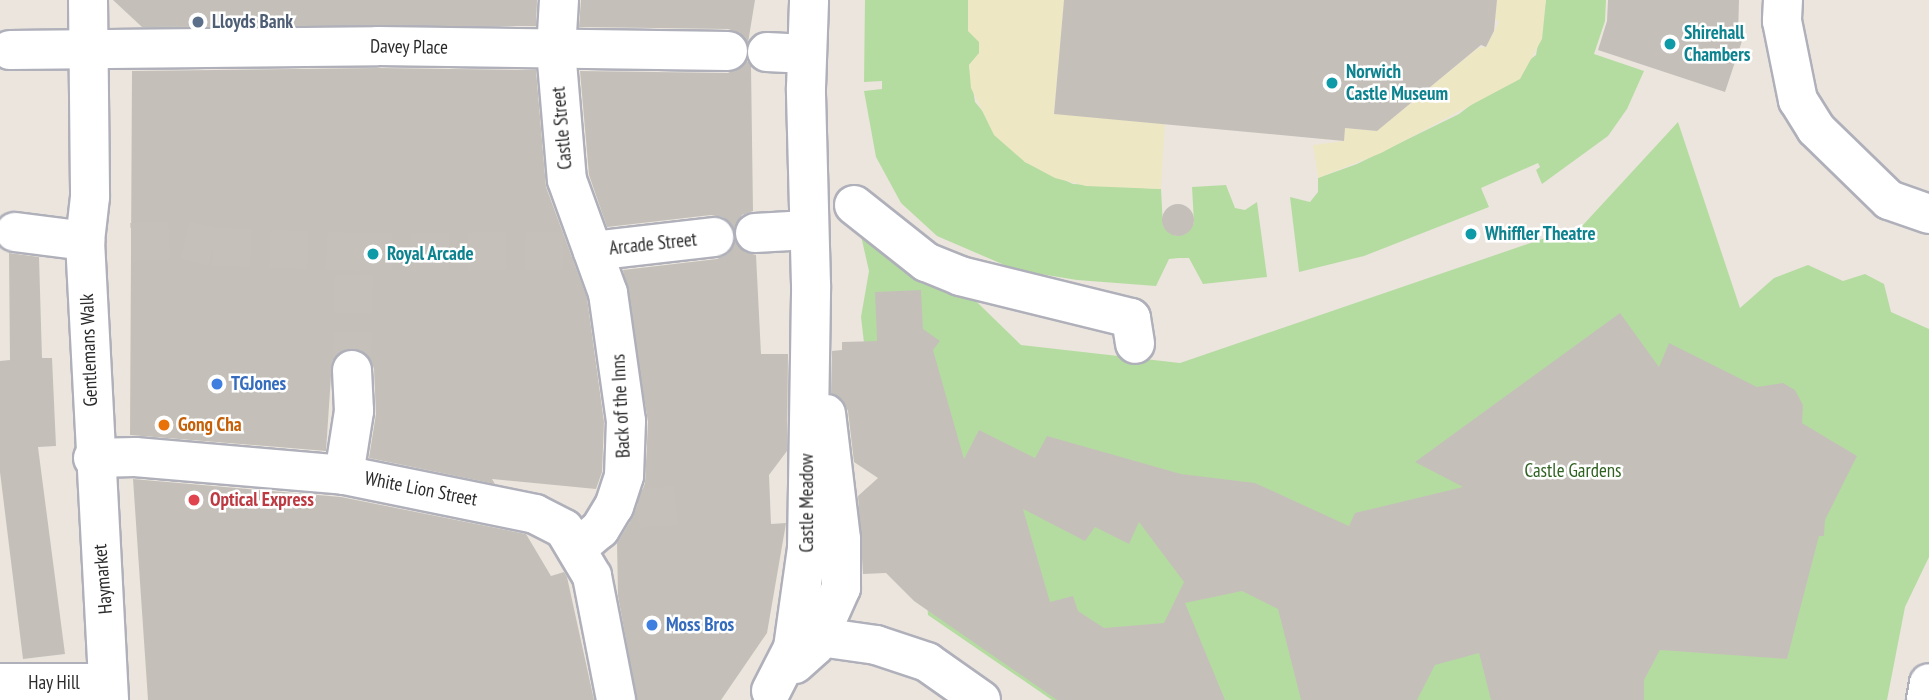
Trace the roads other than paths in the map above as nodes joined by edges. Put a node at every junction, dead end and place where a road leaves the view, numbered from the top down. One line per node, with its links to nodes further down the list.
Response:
1 (88, 0): 5 (street, Gentlemans Walk)
2 (559, 0): 7 (street, Castle Street)
3 (809, 0): 10 (street, Castle Meadow)
4 (1783, 0): 12 (street)
5 (89, 45): 6 (street); 7 (street, Davey Place); 17 (street, Gentlemans Walk)
6 (10, 50)
7 (556, 50): 8 (street, Davey Place); 18 (street, Castle Street)
8 (728, 51)
9 (767, 52): 10 (street)
10 (807, 54): 13 (street, Castle Meadow)
11 (854, 205): 20 (street)
12 (1929, 214)
13 (808, 230): 15 (street); 19 (street, Castle Meadow)
14 (15, 232): 17 (street)
15 (755, 233)
16 (713, 237): 18 (street, Arcade Street)
17 (85, 242): 22 (street, Gentlemans Walk)
18 (593, 251): 24 (street, Back of the Inns)
19 (810, 309): 25 (street, Castle Meadow); 29 (street, Castle Meadow)
20 (1135, 344)
21 (352, 370): 23 (street)
22 (93, 458): 23 (street, White Lion Street); 28 (street, Haymarket)
23 (344, 475): 24 (street, White Lion Street)
24 (577, 548): 30 (street, White Lion Street)
25 (820, 637): 29 (street, Castle Meadow); 31 (street)
26 (0, 683): 28 (street, Hay Hill)
27 (1929, 683): 32 (street)
28 (108, 691)
29 (767, 695)
30 (616, 700)
31 (981, 700)
32 (1926, 700)

